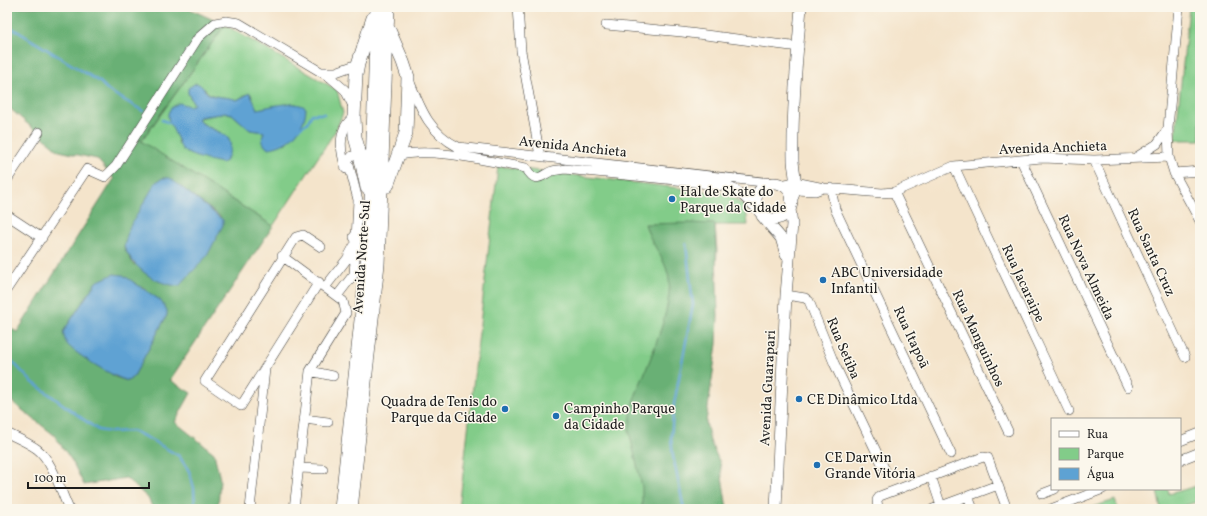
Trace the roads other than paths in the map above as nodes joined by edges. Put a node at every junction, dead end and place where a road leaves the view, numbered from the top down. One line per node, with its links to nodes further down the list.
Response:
1 (377, 7): 9 (main road, Avenida Norte-Sul); 11 (main road)
2 (388, 7): 7 (main road, Avenida Norte-Sul)
3 (518, 7): 19 (street)
4 (801, 7): 8 (street, Avenida Guarapari)
5 (1180, 7): 15 (street)
6 (606, 25): 8 (street)
7 (387, 26): 9 (main road, Avenida Norte-Sul); 10 (main road)
8 (799, 47): 25 (street, Avenida Guarapari)
9 (381, 54): 10 (main road); 11 (main road); 22 (main road, Avenida Norte-Sul)
10 (403, 62): 13 (main road)
11 (358, 64): 12 (street); 14 (main road)
12 (320, 72): 14 (street); 42 (street)
13 (408, 77): 18 (main road); 19 (street, Avenida Anchieta)
14 (354, 113): 17 (main road); 31 (street)
15 (1168, 128): 20 (street); 21 (street)
16 (39, 132): 32 (street)
17 (360, 154): 22 (main road); 31 (street); 37 (main road)
18 (397, 156): 22 (main road); 27 (street, Avenida Anchieta); 37 (main road)
19 (540, 157): 27 (street); 29 (street); 33 (street, Avenida Anchieta)
20 (1169, 157): 21 (street, Avenida Anchieta); 30 (street)
21 (1134, 158): 24 (street, Avenida Anchieta)
22 (378, 159): 37 (main road, Avenida Norte-Sul)
23 (1021, 160): 24 (street, Avenida Anchieta); 26 (street, Avenida Anchieta); 57 (street, Rua Nova Almeida)
24 (1094, 160): 53 (street, Rua Santa Cruz)
25 (793, 162): 33 (street, Avenida Guarapari); 36 (street, Avenida Guarapari)
26 (954, 166): 35 (street, Avenida Anchieta); 60 (street, Rua Jacaraipe)
27 (526, 168): 29 (street, Avenida Anchieta)
28 (1200, 171): 30 (street)
29 (552, 172): 38 (street, Avenida Anchieta)
30 (1174, 173): 40 (street)
31 (350, 174): 43 (street)
32 (7, 180)
33 (777, 184): 36 (street, Avenida Anchieta); 36 (street); 38 (street)
34 (828, 188): 35 (street, Avenida Anchieta); 36 (street, Avenida Anchieta); 68 (street, Rua Itapoã)
35 (894, 192): 63 (street, Rua Manguinhos)
36 (793, 195): 38 (street); 47 (street, Avenida Guarapari)
37 (376, 208): 41 (main road, Avenida Norte-Sul); 84 (main road, Avenida Norte-Sul)
38 (759, 212): 47 (street, Avenida Guarapari)
39 (7, 215): 42 (street)
40 (1200, 221)
41 (370, 226): 43 (main road); 48 (main road, Avenida Norte-Sul)
42 (42, 238): 50 (street)
43 (356, 239): 46 (street); 48 (street)
44 (321, 247): 45 (street)
45 (282, 256): 49 (street); 58 (street)
46 (342, 267): 48 (street); 49 (street)
47 (788, 267): 51 (street, Avenida Guarapari)
48 (360, 276): 52 (street); 83 (main road, Avenida Norte-Sul)
49 (322, 284): 52 (street); 54 (street)
50 (7, 289)
51 (786, 295): 72 (street, Rua Setiba); 85 (street, Avenida Guarapari)
52 (338, 296): 55 (street)
53 (1185, 357)
54 (265, 367): 58 (street); 59 (street)
55 (310, 371): 56 (street); 61 (street)
56 (334, 376)
57 (1128, 387)
58 (249, 393): 59 (street)
59 (262, 398): 81 (street)
60 (1069, 410)
61 (304, 419): 62 (street); 70 (street)
62 (328, 422)
63 (1008, 432)
64 (7, 433): 80 (street)
65 (1200, 433): 66 (street)
66 (1181, 441)
67 (1200, 452): 69 (street)
68 (951, 454)
69 (1181, 460)
70 (299, 468): 71 (street); 82 (street)
71 (323, 469)
72 (885, 470)
73 (931, 476): 74 (street); 79 (street); 86 (street)
74 (998, 485): 78 (street); 88 (street)
75 (1052, 490): 77 (street)
76 (1100, 490): 89 (street)
77 (1042, 494)
78 (968, 496): 79 (street); 87 (street)
79 (937, 508)
80 (68, 509)
81 (250, 509)
82 (294, 509)
83 (341, 509)
84 (351, 509)
85 (776, 509)
86 (878, 509)
87 (973, 509)
88 (1007, 509)
89 (1051, 509)

